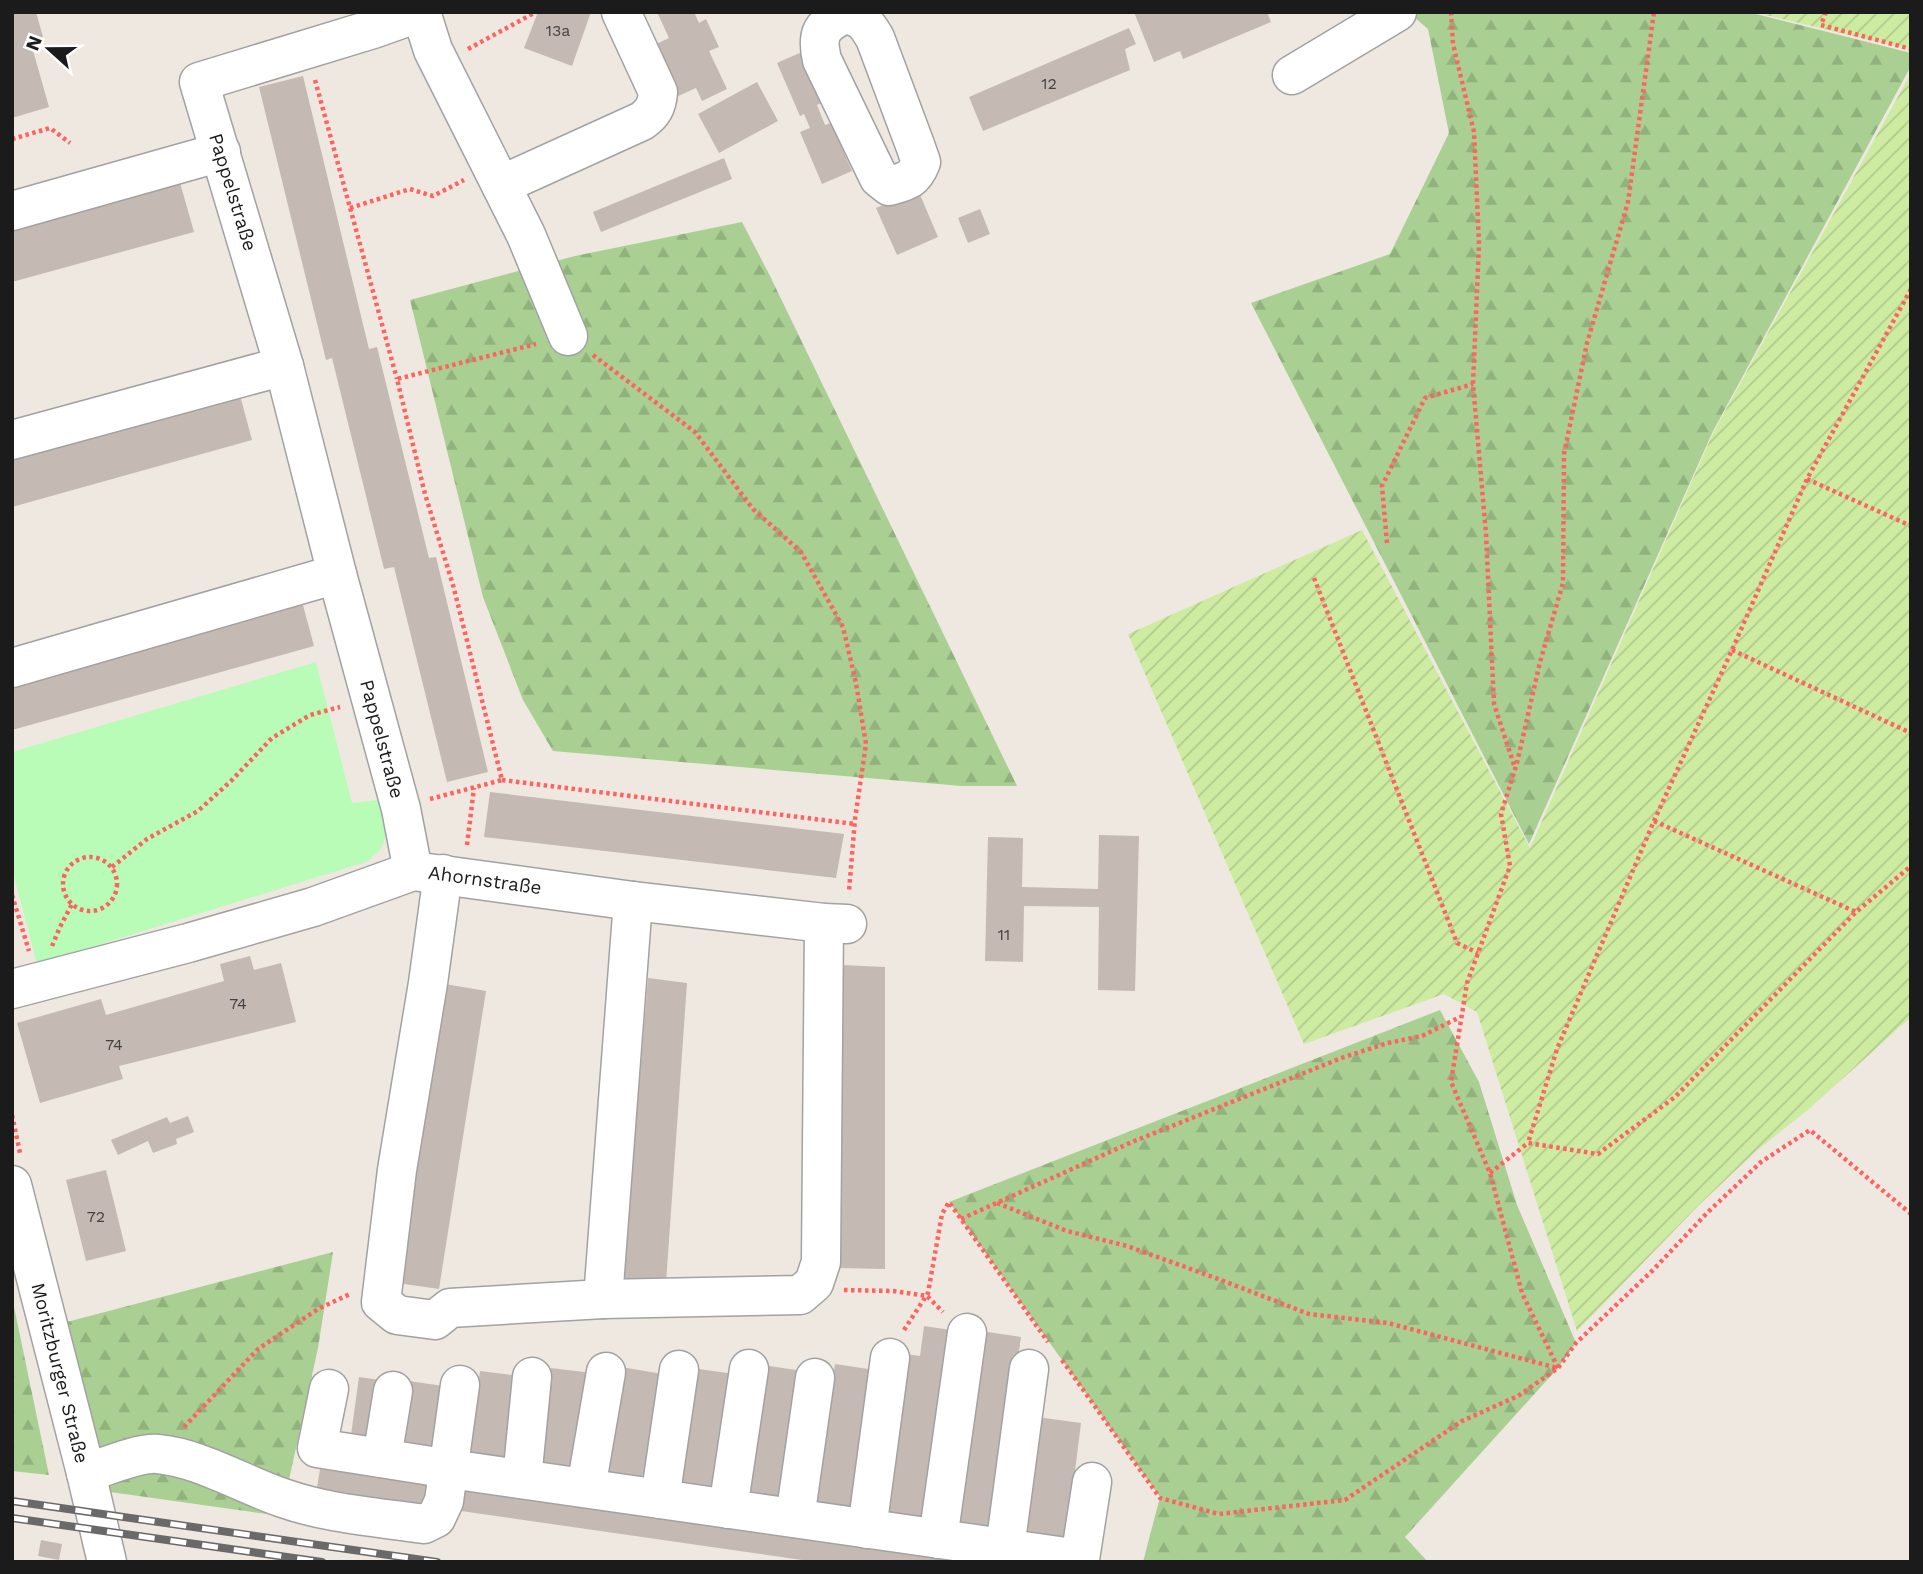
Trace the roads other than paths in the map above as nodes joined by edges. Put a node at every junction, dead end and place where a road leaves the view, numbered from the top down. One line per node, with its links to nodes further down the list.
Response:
1 (621, 12): 5 (street)
2 (1397, 12): 3 (street)
3 (1293, 75)
4 (221, 152): 5 (street, Pappelstraße); 6 (street); 8 (street, Pappelstraße)
5 (496, 175): 7 (street, Pappelstraße)
6 (12, 211)
7 (568, 336)
8 (284, 366): 9 (street); 10 (street, Pappelstraße)
9 (12, 440)
10 (337, 574): 11 (street); 12 (street, Pappelstraße)
11 (12, 668)
12 (440, 874): 13 (street, Ahornstraße); 14 (street, Ahornstraße); 16 (street, Pappelstraße)
13 (633, 901): 16 (street); 16 (street, Ahornstraße)
14 (25, 986)
15 (14, 1198): 30 (street, Moritzburger Straße)
16 (603, 1299)
17 (967, 1333): 38 (street)
18 (1046, 1357): 39 (street)
19 (890, 1358): 37 (street)
20 (749, 1369): 35 (street)
21 (678, 1370): 34 (street)
22 (606, 1373): 33 (street)
23 (532, 1377): 31 (street)
24 (815, 1378): 36 (street)
25 (460, 1385): 29 (street)
26 (329, 1389): 28 (street)
27 (393, 1391): 28 (street)
28 (382, 1458): 29 (street)
29 (450, 1469): 30 (street); 31 (street)
30 (86, 1473): 40 (street, Moritzburger Straße)
31 (522, 1479): 33 (street)
32 (1092, 1482): 39 (street)
33 (586, 1489): 34 (street)
34 (660, 1499): 35 (street)
35 (728, 1509): 36 (street)
36 (795, 1518): 37 (street)
37 (867, 1529): 38 (street)
38 (938, 1539): 39 (street)
39 (1004, 1548)
40 (107, 1562)

